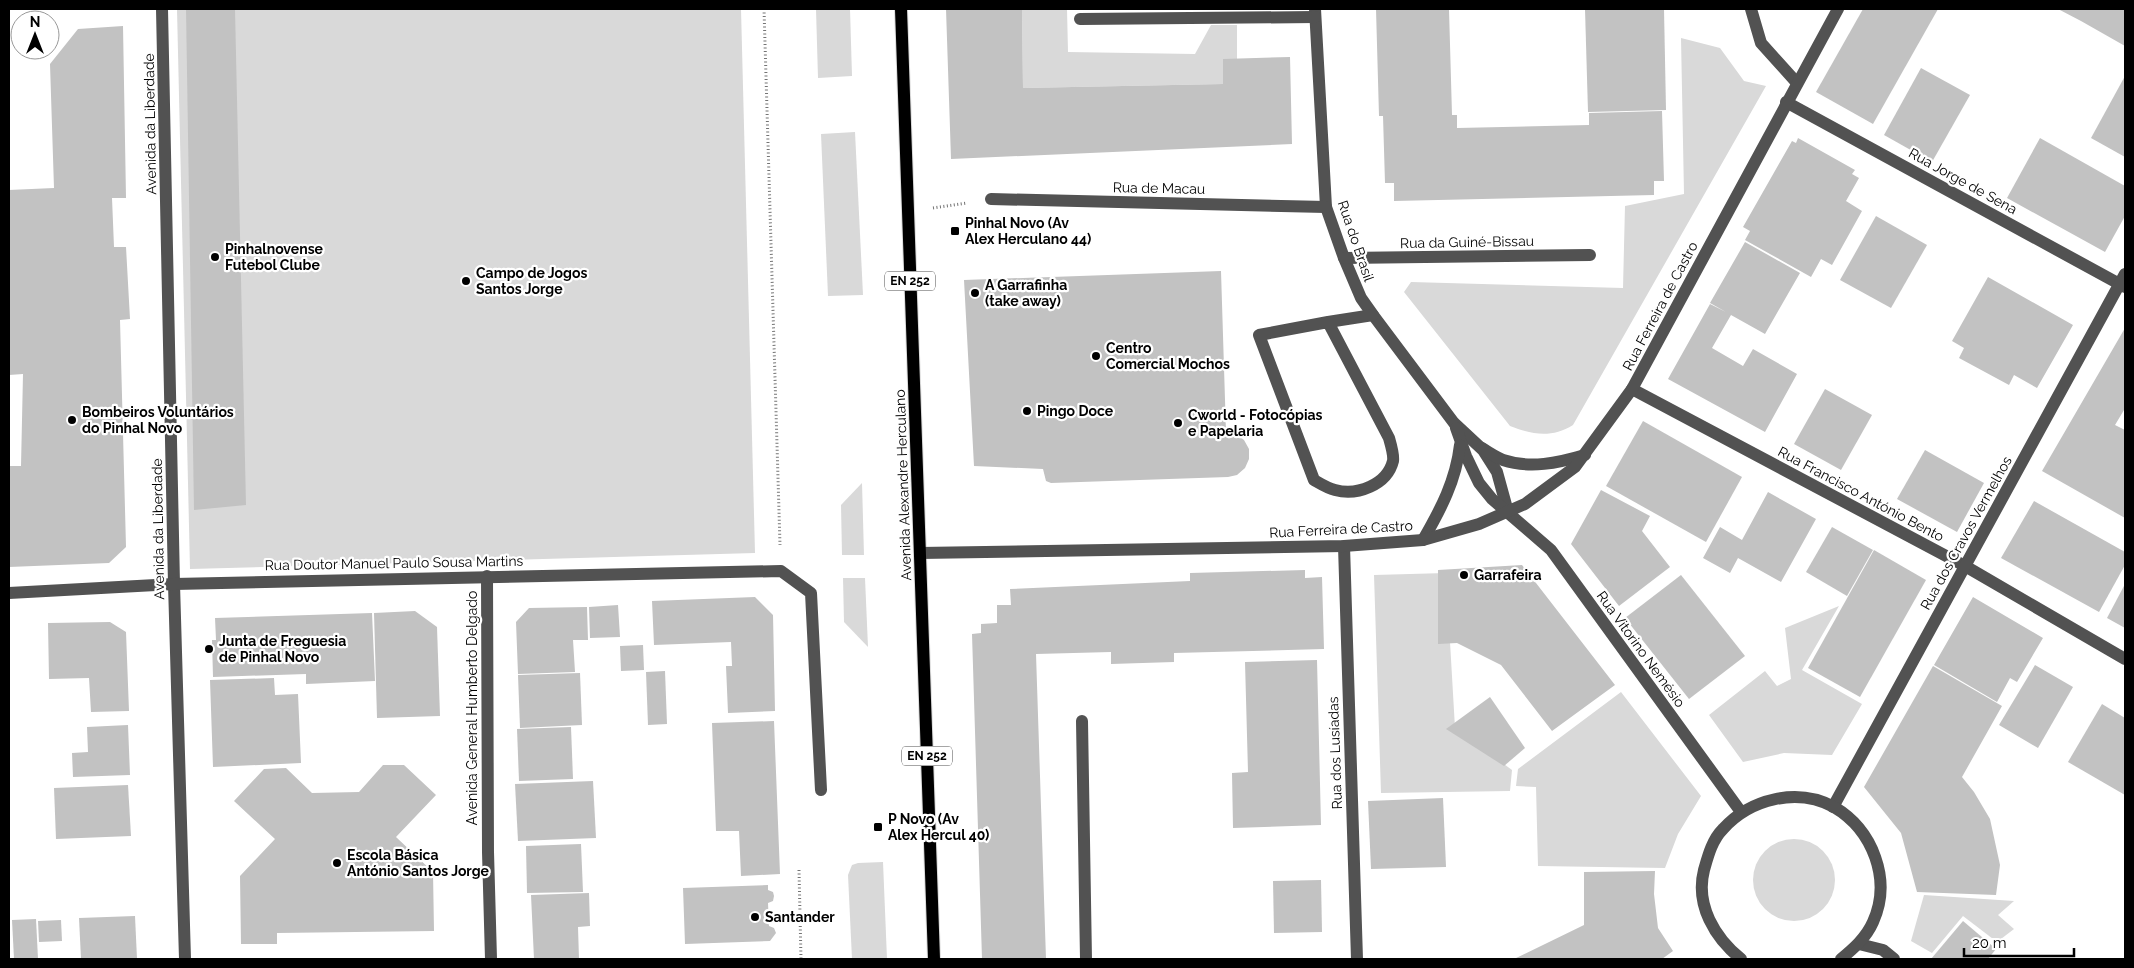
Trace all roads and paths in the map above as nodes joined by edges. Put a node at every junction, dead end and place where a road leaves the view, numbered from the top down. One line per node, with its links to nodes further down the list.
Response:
1 (162, 9): 30 (street, Avenida da Liberdade)
2 (764, 9): 28 (path)
3 (901, 9): 12 (main road, Avenida Alexandre Herculano / EN 252)
4 (1750, 9): 8 (street)
5 (1838, 9): 8 (street, Rua Ferreira de Castro)
6 (1315, 13): 7 (street); 11 (street, Rua do Brasil)
7 (1080, 19)
8 (1797, 83): 9 (street, Rua Ferreira de Castro)
9 (1786, 102): 15 (street, Rua Jorge de Sena); 18 (street, Rua Ferreira de Castro)
10 (991, 199): 11 (street, Rua de Macau); 12 (path)
11 (1326, 207): 14 (street, Rua do Brasil)
12 (908, 212): 26 (main road, Avenida Alexandre Herculano / EN 252)
13 (1590, 255): 14 (street, Rua da Guiné-Bissau)
14 (1344, 258): 16 (street, Rua do Brasil)
15 (2123, 282): 27 (street, Rua dos Cravos Vermelhos)
16 (1373, 315): 17 (street); 19 (street, Rua do Brasil)
17 (1328, 322): 17 (street)
18 (1632, 389): 22 (street, Rua Ferreira de Castro); 27 (street, Rua Francisco António Bento)
19 (1454, 423): 20 (street, Rua Vitorino Nemésio); 21 (street)
20 (1460, 440): 23 (street, Rua Vitorino Nemésio); 24 (street)
21 (1478, 445): 22 (street); 23 (street)
22 (1584, 454): 23 (street, Rua Ferreira de Castro)
23 (1508, 512): 24 (street, Rua Ferreira de Castro); 36 (street, Rua Vitorino Nemésio)
24 (1424, 540): 25 (street, Rua Ferreira de Castro)
25 (1344, 546): 26 (street, Rua Ferreira de Castro); 45 (street, Rua dos Lusíadas)
26 (920, 553): 43 (main road, Avenida Alexandre Herculano / EN 252)
27 (1965, 566): 32 (street, Rua Francisco António Bento); 35 (street, Rua dos Cravos Vermelhos)
28 (781, 571): 29 (street, Rua Doutor Manuel Paulo Sousa Martins); 34 (street)
29 (487, 576): 30 (street, Rua Doutor Manuel Paulo Sousa Martins); 41 (street, Avenida General Humberto Delgado)
30 (174, 584): 31 (street, Rua Doutor Manuel Paulo Sousa Martins); 40 (street, Avenida da Liberdade)
31 (9, 593)
32 (2125, 659)
33 (1082, 721): 44 (street)
34 (821, 790)
35 (1833, 807): 36 (street); 38 (street)
36 (1741, 812): 39 (street)
37 (798, 870): 42 (path)
38 (1858, 944): 47 (street); 48 (street)
39 (1724, 954): 46 (street)
40 (185, 959)
41 (491, 959)
42 (801, 959)
43 (934, 959)
44 (1086, 959)
45 (1357, 959)
46 (1741, 959)
47 (1841, 959)
48 (1894, 959)

